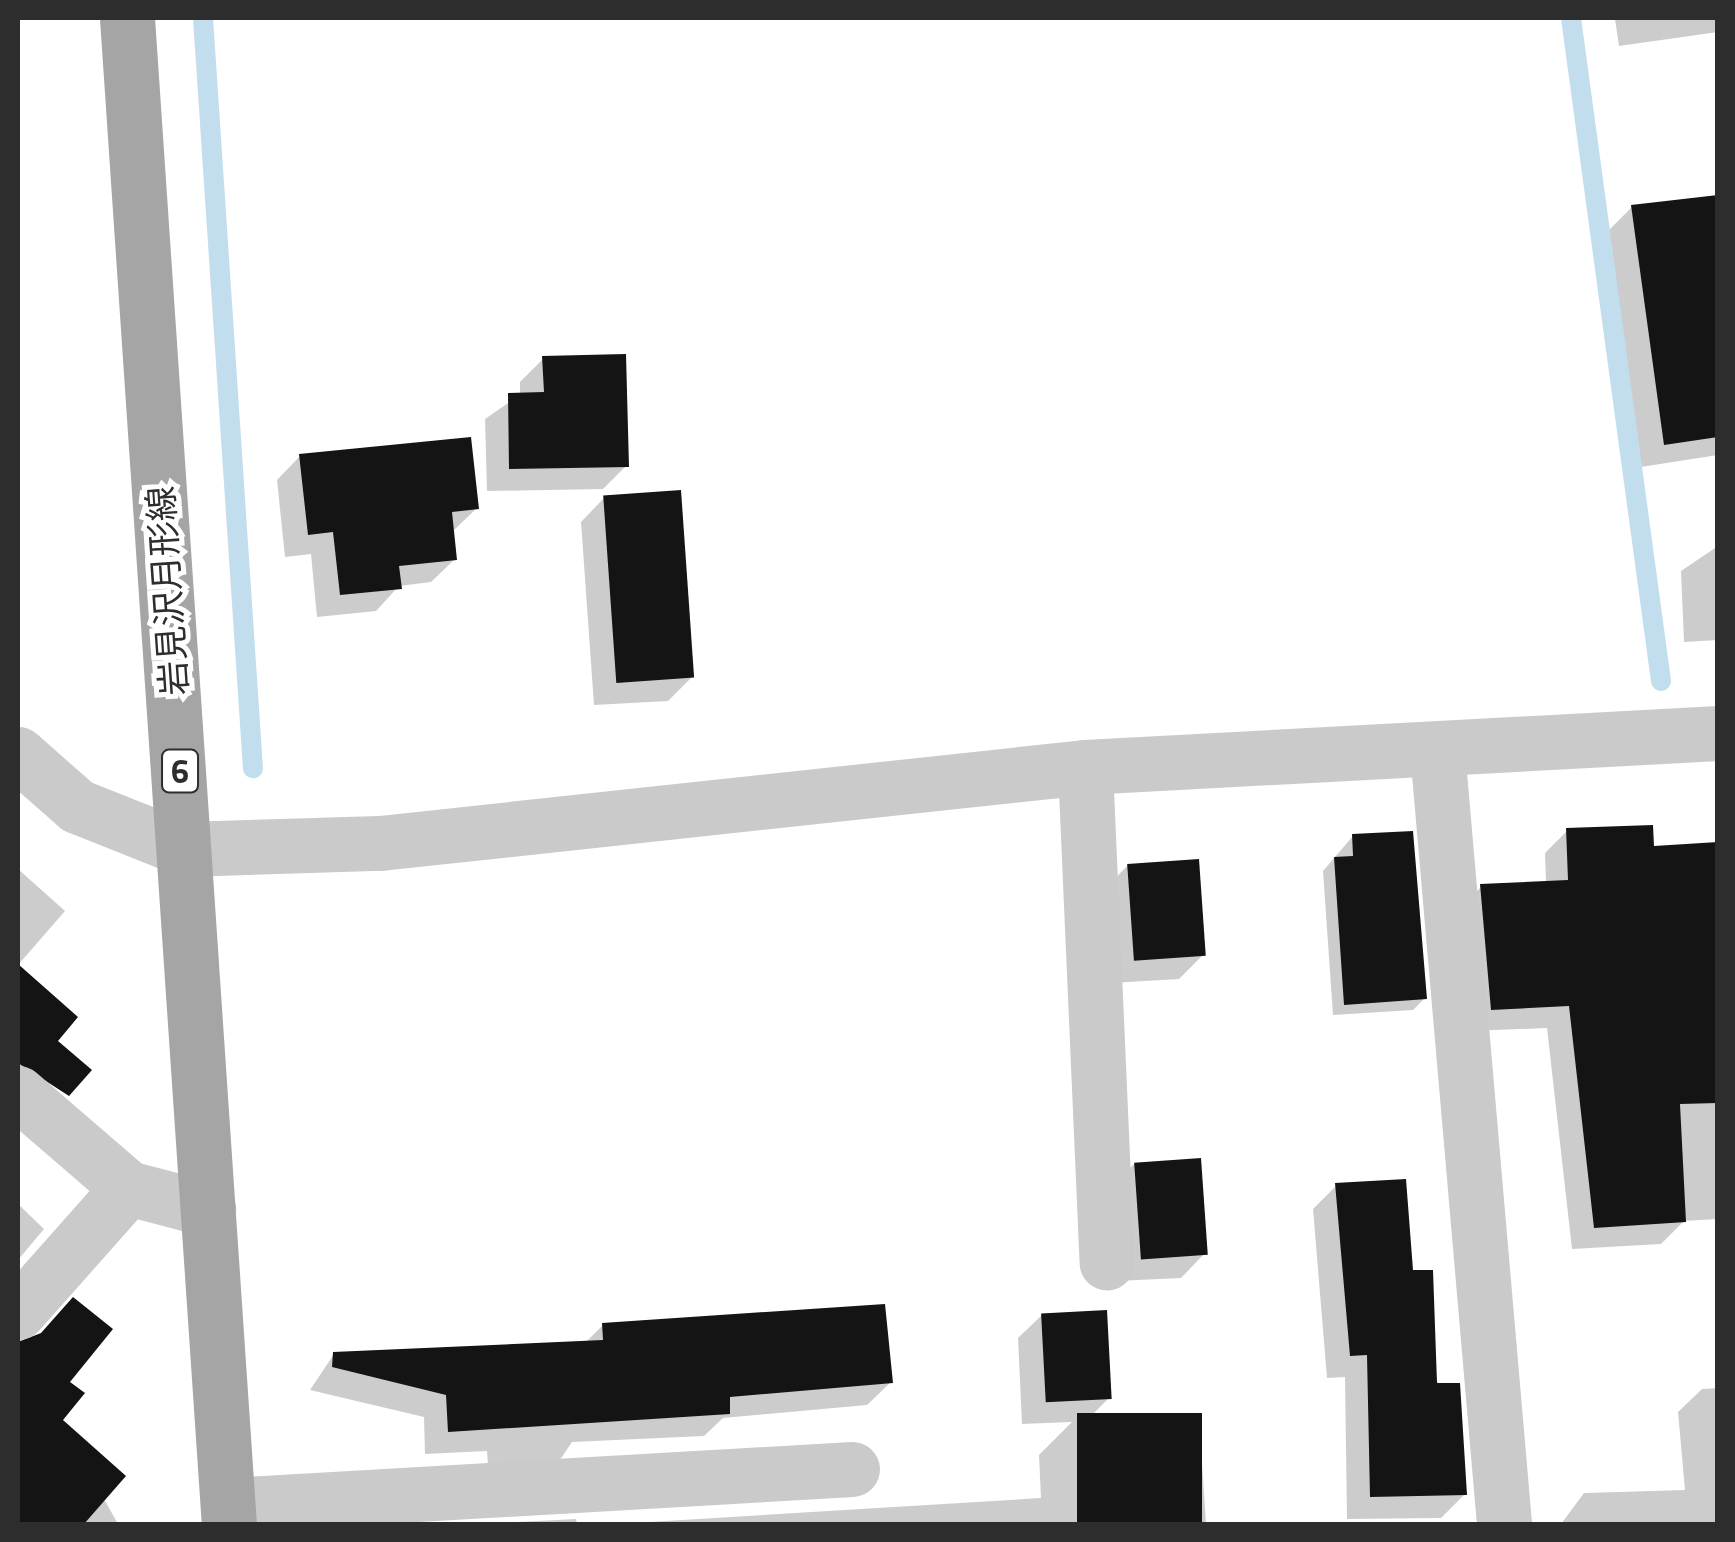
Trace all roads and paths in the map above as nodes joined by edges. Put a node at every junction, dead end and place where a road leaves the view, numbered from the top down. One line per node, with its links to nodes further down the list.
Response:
1 (127, 18): 6 (main road, 岩見沢月形線 / 6)
2 (1718, 733): 3 (street)
3 (1437, 750): 5 (street); 14 (street)
4 (18, 754): 6 (street)
5 (1086, 767): 6 (street); 10 (street)
6 (185, 849): 9 (main road, 岩見沢月形線 / 6)
7 (18, 1093): 8 (street)
8 (128, 1188): 9 (street); 11 (street)
9 (208, 1209): 13 (main road, 岩見沢月形線 / 6)
10 (1106, 1263)
11 (18, 1312)
12 (852, 1469): 13 (street)
13 (229, 1515)
14 (1504, 1524)

